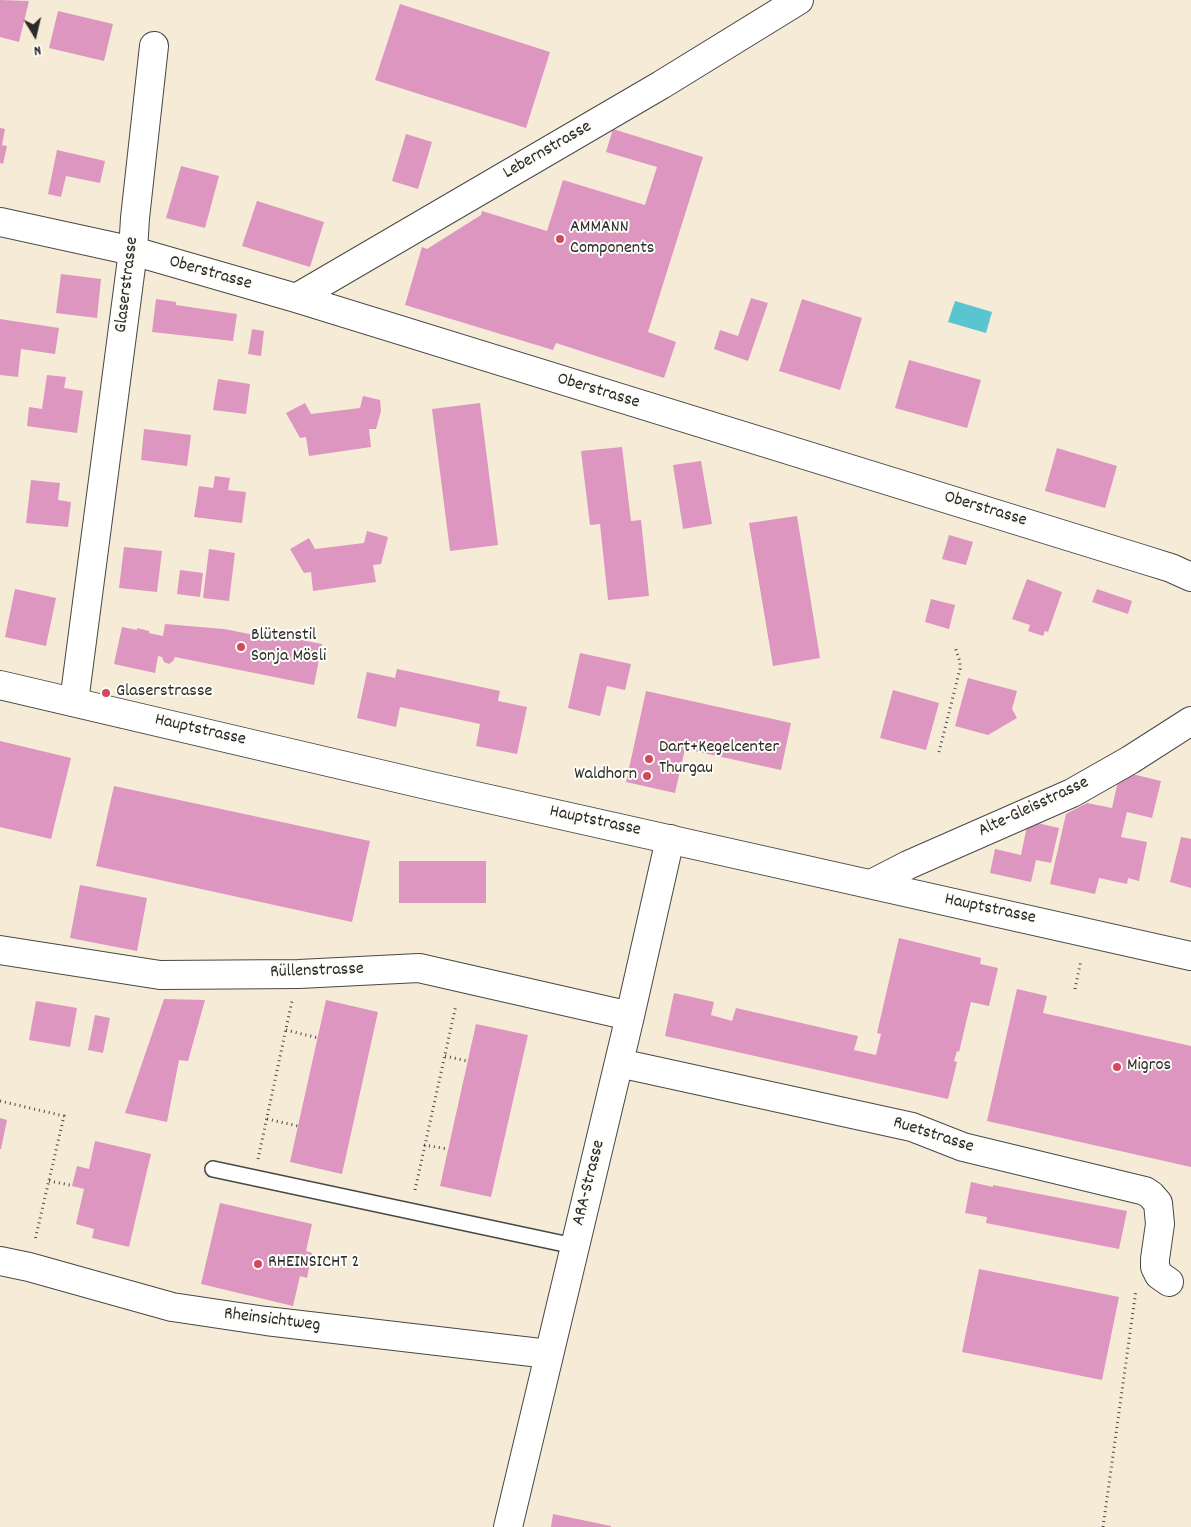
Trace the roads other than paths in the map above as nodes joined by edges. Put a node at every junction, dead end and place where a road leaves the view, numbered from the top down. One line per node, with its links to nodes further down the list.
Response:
1 (799, 0): 5 (street, Lebernstrasse)
2 (154, 46): 4 (street, Glaserstrasse)
3 (0, 222): 4 (street, Oberstrasse)
4 (133, 252): 5 (street, Oberstrasse); 8 (street, Glaserstrasse)
5 (296, 298): 6 (street, Oberstrasse)
6 (1191, 577)
7 (0, 685): 8 (street, Hauptstrasse)
8 (74, 702): 10 (street, Hauptstrasse)
9 (1191, 722): 11 (street, Alte-Gleisstrasse)
10 (670, 839): 11 (street, Hauptstrasse); 14 (street, ARA-Strasse)
11 (871, 884): 13 (street, Hauptstrasse)
12 (0, 950): 14 (street, Rüllenstrasse)
13 (1191, 956)
14 (630, 1016): 15 (street, ARA-Strasse)
15 (619, 1063): 17 (street, ARA-Strasse); 19 (street, Ruetstrasse)
16 (213, 1169): 17 (lane)
17 (574, 1246): 20 (street, ARA-Strasse)
18 (0, 1261): 20 (street, Rheinsichtweg)
19 (1162, 1275)
20 (549, 1354): 21 (street, ARA-Strasse)
21 (508, 1527)

